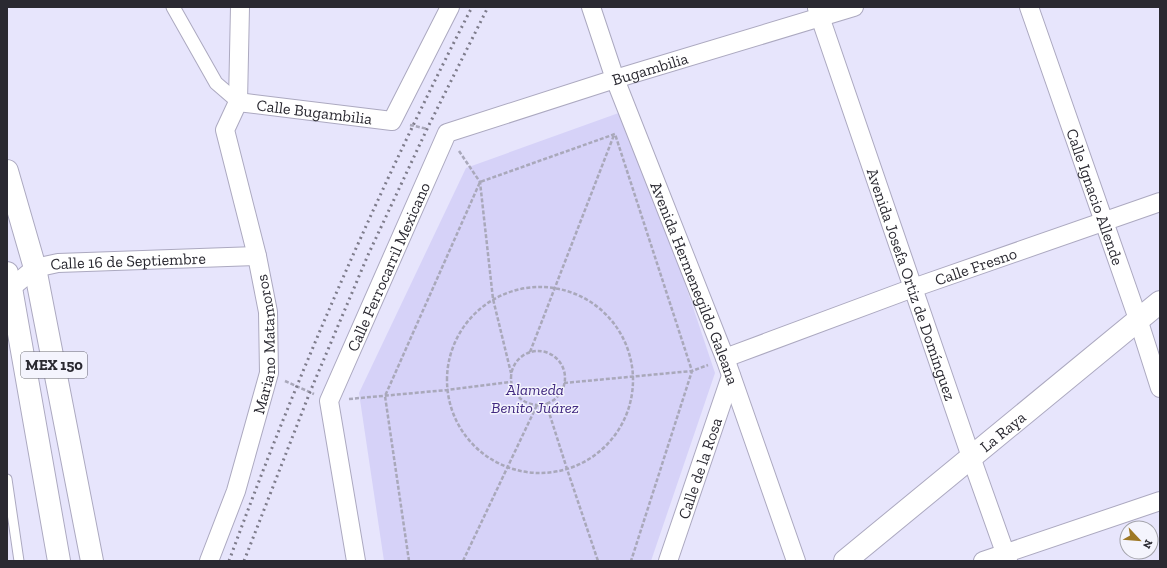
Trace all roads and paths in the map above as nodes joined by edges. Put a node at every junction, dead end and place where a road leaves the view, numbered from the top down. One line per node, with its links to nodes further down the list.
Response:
1 (173, 7): 9 (street)
2 (240, 7): 9 (street)
3 (450, 7): 10 (street)
4 (591, 7): 8 (street, Avenida Hermenegildo Galeana)
5 (854, 7): 7 (street, Bugambilia)
6 (1029, 7): 17 (street, Calle Ignacio Allende)
7 (819, 12): 8 (street, Bugambilia); 22 (street, Avenida Josefa Ortiz de Domínguez)
8 (615, 79): 12 (street, Bugambilia); 27 (street, Avenida Hermenegildo Galeana)
9 (238, 102): 10 (street, Calle Bugambilia); 18 (street, Mariano Matamoros)
10 (392, 121): 12 (path)
11 (615, 127): 13 (path)
12 (447, 133): 15 (path); 38 (street, Calle Ferrocarril Mexicano)
13 (615, 134): 15 (path); 21 (path); 28 (path)
14 (7, 171): 19 (main road, MEX 150)
15 (480, 182): 23 (path); 37 (path)
16 (1160, 202): 17 (street, Calle Fresno)
17 (1103, 221): 22 (street, Calle Fresno); 25 (street, Calle Ignacio Allende)
18 (257, 256): 19 (street, Calle 16 de Septiembre); 29 (street, Mariano Matamoros)
19 (35, 268): 20 (street, Calle 16 de Septiembre); 49 (main road, MEX 150)
20 (8, 284): 48 (main road, MEX 150)
21 (555, 287): 23 (path); 26 (path); 31 (path)
22 (913, 288): 27 (street, Calle Fresno); 41 (street, Avenida Josefa Ortiz de Domínguez)
23 (493, 299): 30 (path); 36 (path)
24 (1160, 302): 25 (main road, La Raya)
25 (1138, 319): 35 (street, Calle Ignacio Allende); 41 (main road, La Raya)
26 (530, 352): 30 (path); 34 (path)
27 (725, 358): 28 (path); 32 (street, Avenida Hermenegildo Galeana)
28 (692, 371): 31 (path); 55 (path)
29 (268, 373): 38 (path); 50 (street, Mariano Matamoros)
30 (511, 373): 33 (path)
31 (633, 376): 34 (path); 43 (path)
32 (731, 376): 56 (street, Calle de la Rosa); 57 (street, Avenida Hermenegildo Galeana)
33 (511, 382): 36 (path); 40 (path)
34 (564, 383): 39 (path)
35 (1160, 388)
36 (447, 390): 37 (path); 42 (path)
37 (385, 396): 38 (path); 52 (path)
38 (329, 401): 51 (street)
39 (546, 403): 40 (path); 43 (path)
40 (537, 405): 42 (path)
41 (971, 457): 46 (street, Avenida Josefa Ortiz de Domínguez); 58 (main road, La Raya)
42 (508, 468): 43 (path); 53 (path)
43 (567, 469): 54 (path)
44 (7, 478): 47 (lane)
45 (1160, 501): 46 (street)
46 (1006, 557): 59 (street)
47 (19, 561)
48 (59, 561)
49 (92, 561)
50 (209, 561)
51 (356, 561)
52 (409, 561)
53 (463, 561)
54 (598, 561)
55 (631, 561)
56 (668, 561)
57 (796, 561)
58 (845, 561)
59 (983, 561)

